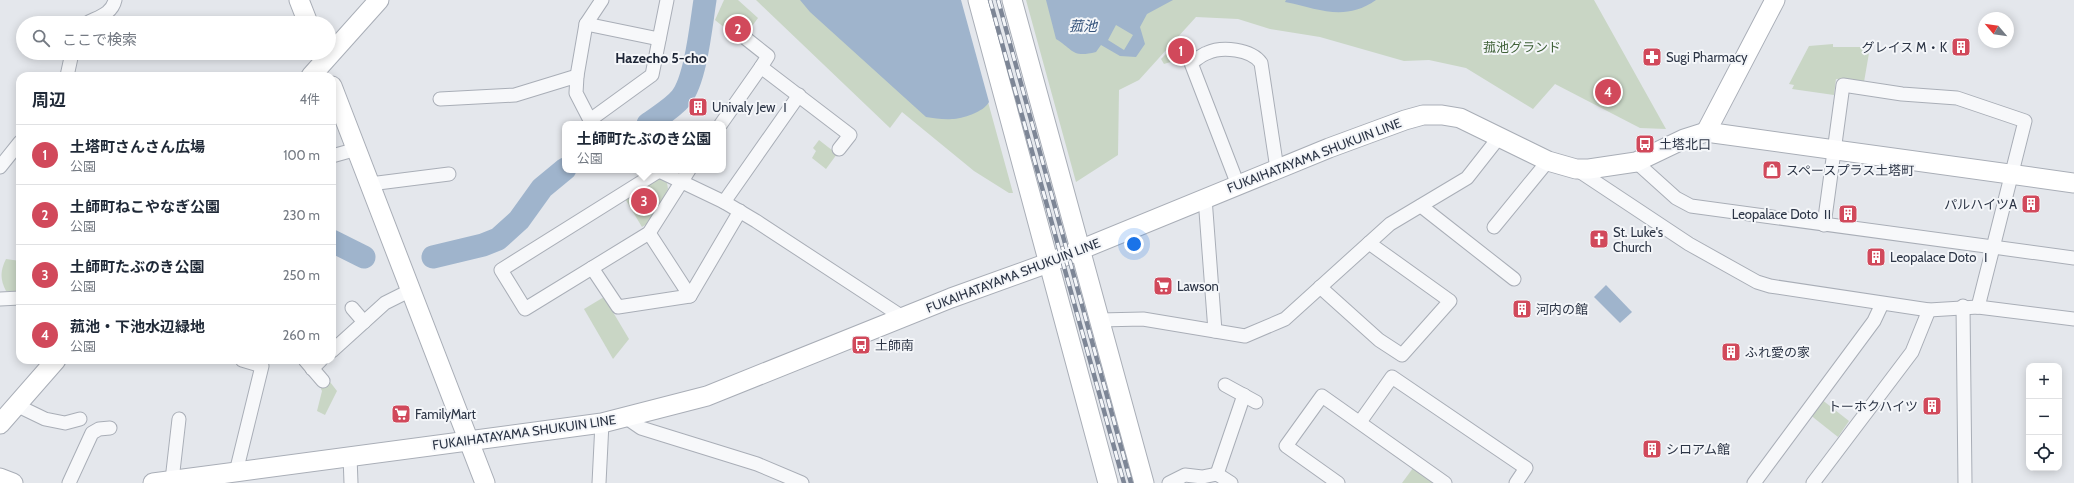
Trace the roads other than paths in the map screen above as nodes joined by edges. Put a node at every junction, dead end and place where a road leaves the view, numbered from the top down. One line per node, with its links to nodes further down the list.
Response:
1 (115, 0): 9 (street)
2 (299, 0): 10 (main road)
3 (378, 0): 14 (main road)
4 (602, 0): 11 (street)
5 (667, 0): 13 (street)
6 (978, 0): 57 (main road)
7 (1012, 0): 55 (main road)
8 (1775, 0): 25 (main road)
9 (101, 16)
10 (305, 16)
11 (586, 24): 13 (street); 18 (street)
12 (744, 37): 16 (street)
13 (659, 38): 23 (street)
14 (336, 49)
15 (70, 60): 17 (street)
16 (761, 67): 19 (street); 24 (street)
17 (68, 72)
18 (576, 76): 21 (street); 22 (street)
19 (799, 95): 29 (street); 47 (street)
20 (336, 96): 28 (main road)
21 (440, 99)
22 (590, 121)
23 (592, 121)
24 (723, 121)
25 (1706, 132): 30 (main road); 33 (main road, FUKAIHATAYAMA SHUKUIN LINE)
26 (1500, 136): 32 (main road, FUKAIHATAYAMA SHUKUIN LINE); 35 (main road, FUKAIHATAYAMA SHUKUIN LINE); 48 (street)
27 (16, 147): 34 (street)
28 (356, 149): 31 (street); 44 (main road)
29 (839, 149)
30 (1833, 150): 41 (main road); 41 (street); 50 (street)
31 (336, 155)
32 (1548, 161): 36 (main road, FUKAIHATAYAMA SHUKUIN LINE); 51 (street)
33 (1636, 162): 36 (main road, FUKAIHATAYAMA SHUKUIN LINE); 50 (street)
34 (0, 168)
35 (1277, 170): 45 (main road, FUKAIHATAYAMA SHUKUIN LINE); 45 (street)
36 (1576, 170): 65 (street)
37 (655, 173): 58 (street)
38 (662, 173): 42 (street)
39 (687, 173): 42 (street)
40 (449, 174): 44 (street)
41 (2012, 174): 43 (main road); 54 (street)
42 (681, 182): 47 (street); 52 (street)
43 (2074, 183)
44 (370, 184): 61 (main road)
45 (1238, 185): 46 (main road, FUKAIHATAYAMA SHUKUIN LINE)
46 (1205, 198): 55 (main road, FUKAIHATAYAMA SHUKUIN LINE); 74 (street)
47 (724, 202): 49 (street)
48 (1422, 206): 53 (street); 59 (street)
49 (740, 211): 62 (street); 70 (street)
50 (1824, 225): 54 (street)
51 (1494, 227)
52 (649, 233): 58 (street); 62 (street)
53 (1369, 243): 60 (street); 60 (street)
54 (1992, 247): 56 (street); 67 (street)
55 (1081, 249): 57 (main road, FUKAIHATAYAMA SHUKUIN LINE); 72 (main road)
56 (2074, 258)
57 (1048, 263): 70 (main road, FUKAIHATAYAMA SHUKUIN LINE); 104 (main road)
58 (592, 268): 62 (street)
59 (1514, 280)
60 (1320, 287): 74 (street)
61 (411, 290): 73 (street); 91 (main road)
62 (690, 296)
63 (16, 298): 64 (street)
64 (0, 299)
65 (1882, 304): 69 (street); 111 (street)
66 (1963, 306): 67 (street); 69 (street); 113 (street)
67 (1978, 307): 71 (street)
68 (352, 308): 73 (street)
69 (1929, 310): 112 (street)
70 (904, 318): 84 (main road, FUKAIHATAYAMA SHUKUIN LINE)
71 (2074, 319)
72 (1100, 320): 74 (street); 105 (main road)
73 (364, 322): 75 (street)
74 (1215, 331)
75 (336, 346)
76 (52, 364): 83 (main road)
77 (255, 364): 94 (street)
78 (314, 364): 79 (street)
79 (323, 381)
80 (1225, 385): 81 (street)
81 (1244, 395): 82 (street); 93 (street)
82 (1256, 402)
83 (16, 405): 85 (street); 89 (main road)
84 (625, 417): 88 (main road, FUKAIHATAYAMA SHUKUIN LINE); 103 (street)
85 (80, 419)
86 (179, 419): 96 (street)
87 (1360, 422): 108 (street); 109 (street); 110 (street)
88 (602, 423): 91 (main road, FUKAIHATAYAMA SHUKUIN LINE); 102 (street)
89 (0, 424)
90 (110, 428): 98 (street)
91 (469, 439): 92 (main road, FUKAIHATAYAMA SHUKUIN LINE); 101 (main road)
92 (350, 456): 94 (main road, FUKAIHATAYAMA SHUKUIN LINE); 100 (street)
93 (1216, 474): 106 (street); 107 (street)
94 (229, 476): 96 (main road, FUKAIHATAYAMA SHUKUIN LINE)
95 (0, 478): 97 (main road)
96 (172, 480): 99 (main road, FUKAIHATAYAMA SHUKUIN LINE)
97 (13, 483)
98 (69, 483)
99 (153, 483)
100 (351, 483)
101 (485, 483)
102 (599, 483)
103 (802, 483)
104 (1108, 483)
105 (1144, 483)
106 (1169, 483)
107 (1231, 483)
108 (1338, 483)
109 (1445, 483)
110 (1516, 483)
111 (1754, 483)
112 (1813, 483)
113 (1965, 483)

